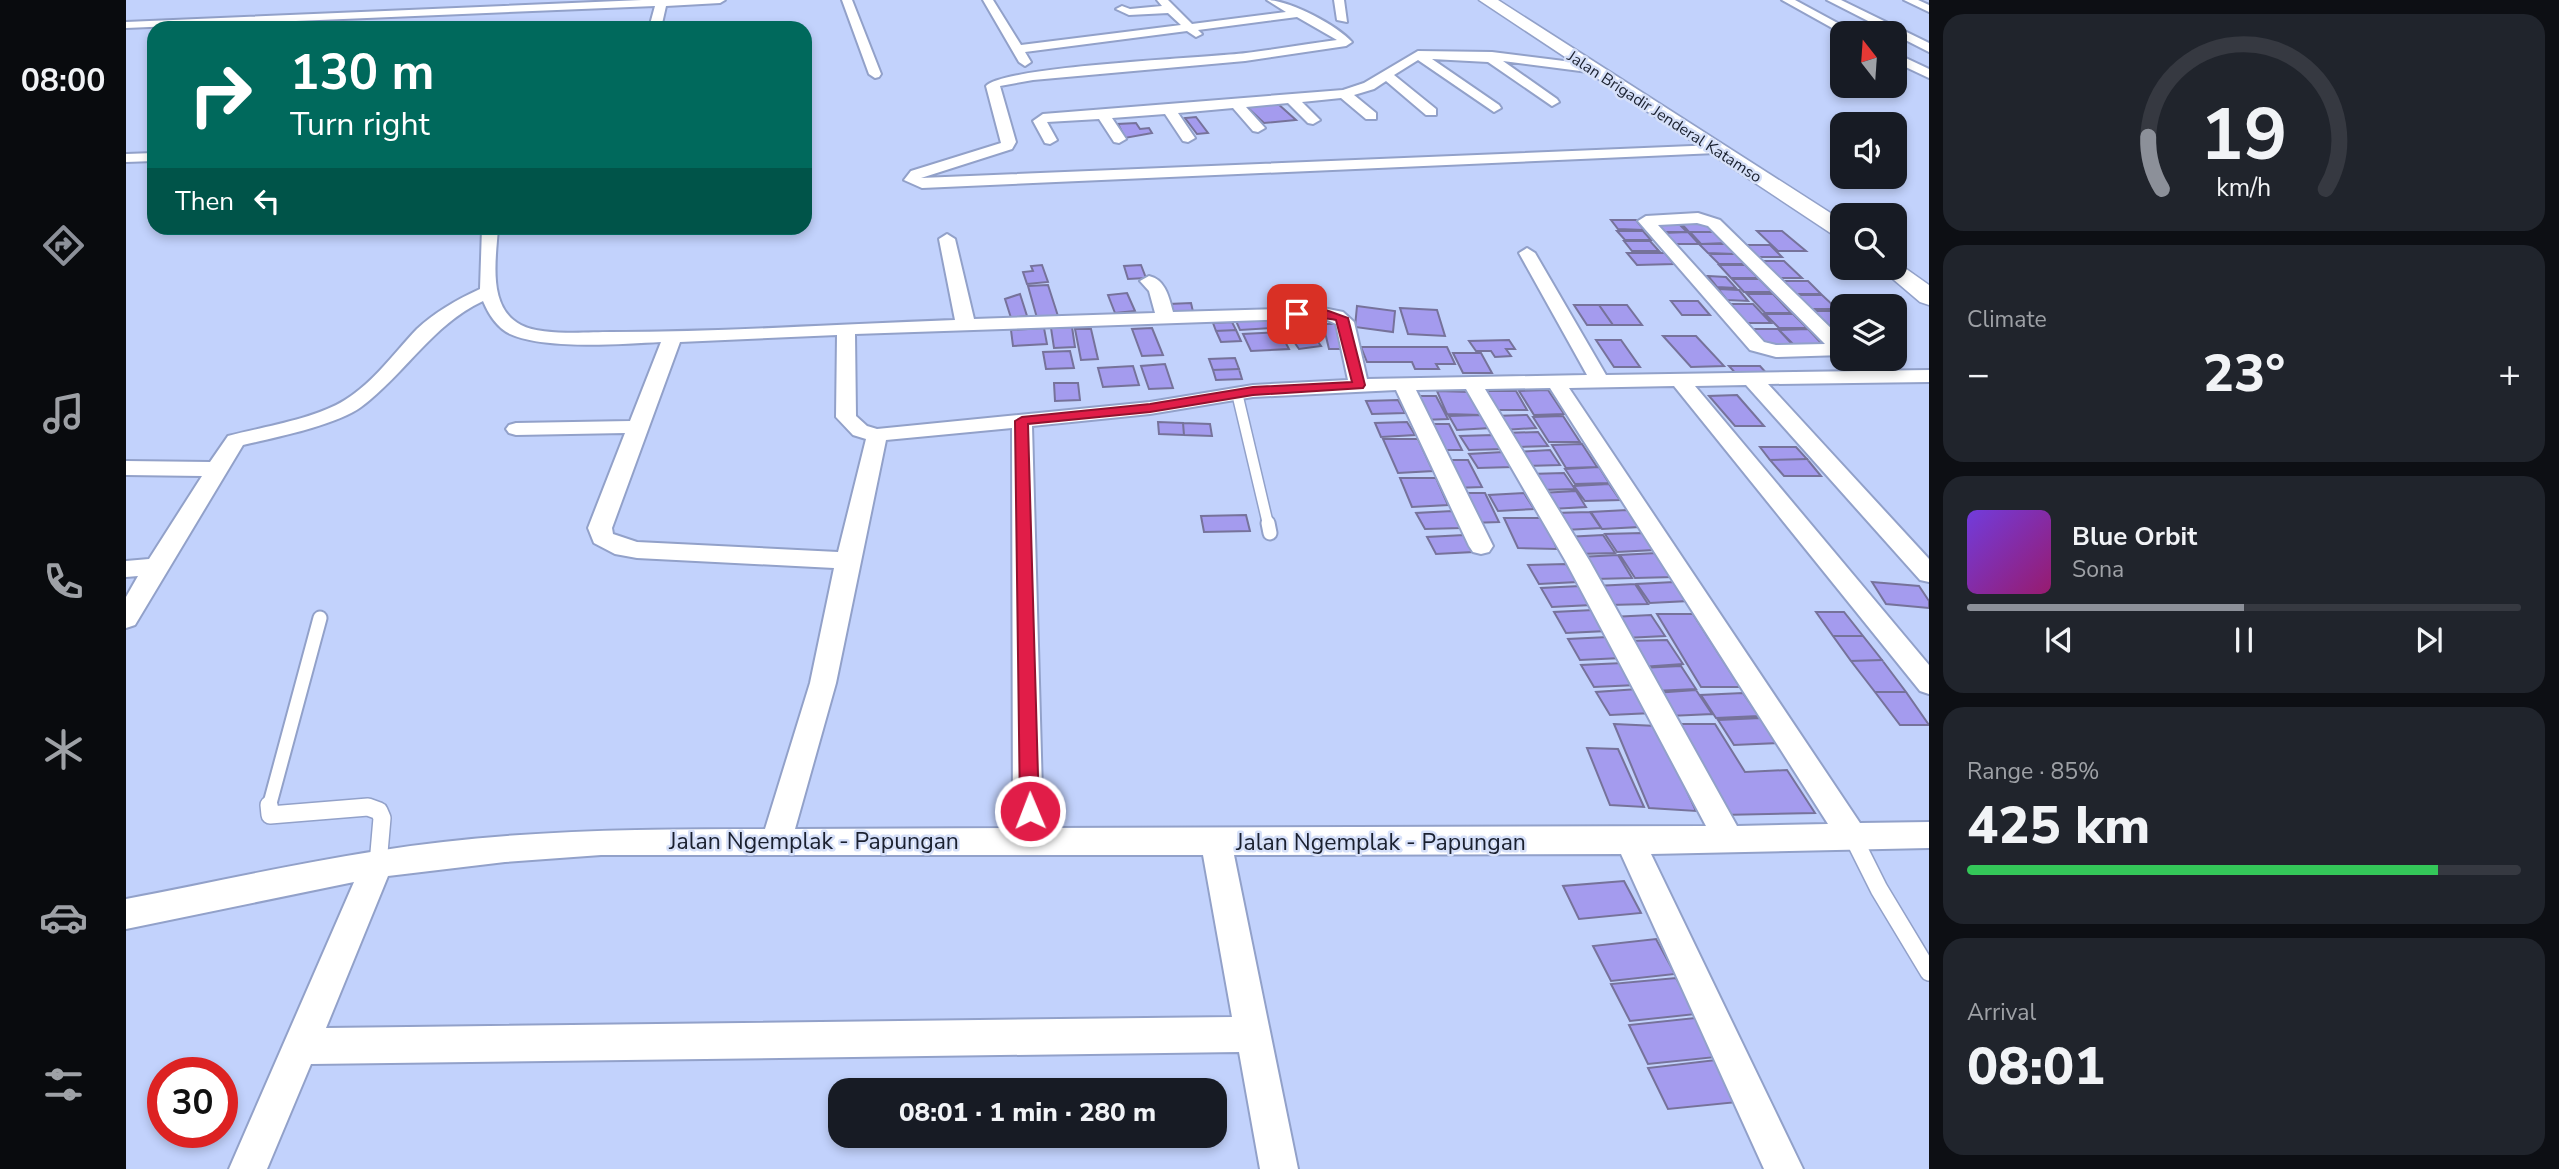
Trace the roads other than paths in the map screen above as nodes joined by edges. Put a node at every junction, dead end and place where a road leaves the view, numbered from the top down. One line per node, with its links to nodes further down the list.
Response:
1 (720, 0): 10 (street)
2 (846, 0): 29 (street)
3 (988, 0): 23 (street)
4 (1272, 0): 14 (street)
5 (1339, 0): 15 (street)
6 (1487, 0): 28 (main road, Jalan Brigadir Jenderal Katamso)
7 (1787, 0): 19 (street)
8 (1832, 0): 22 (street)
9 (1909, 0): 13 (street)
10 (661, 2): 16 (street); 17 (street)
11 (1166, 5): 12 (street); 21 (street)
12 (1122, 9)
13 (1929, 9)
14 (1296, 14): 21 (street); 26 (street)
15 (1343, 20)
16 (199, 21)
17 (657, 21)
18 (147, 23): 20 (street)
19 (1830, 23)
20 (126, 24)
21 (1189, 28): 23 (street); 26 (street)
22 (1929, 48)
23 (1017, 49): 32 (street)
24 (1418, 55): 25 (street); 31 (street); 37 (street)
25 (1491, 58): 28 (street); 35 (street)
26 (1220, 60): 32 (street)
27 (1908, 64): 30 (street)
28 (1588, 68): 47 (main road, Jalan Brigadir Jenderal Katamso)
29 (875, 74)
30 (1929, 74)
31 (1386, 75): 33 (street); 39 (street)
32 (1032, 76): 47 (street)
33 (1344, 94): 34 (street); 41 (street)
34 (1291, 99): 36 (street); 42 (street)
35 (1552, 102)
36 (1236, 104): 38 (street); 43 (street)
37 (1494, 108)
38 (1169, 110): 40 (street); 44 (street)
39 (1431, 112)
40 (1103, 115): 45 (street); 46 (street)
41 (1371, 116)
42 (1313, 120)
43 (1258, 128)
44 (1188, 138)
45 (1119, 139)
46 (1050, 141)
47 (1716, 149): 50 (main road, Jalan Brigadir Jenderal Katamso)
48 (147, 157): 49 (street)
49 (126, 158)
50 (1830, 223)
51 (490, 235): 56 (street)
52 (947, 239): 59 (street)
53 (1527, 253): 68 (street)
54 (1907, 280): 57 (main road)
55 (1149, 281): 58 (street)
56 (487, 292): 61 (street); 78 (street)
57 (1929, 297)
58 (1166, 318): 59 (street); 72 (street)
59 (966, 326): 60 (street)
60 (846, 330): 61 (street); 77 (street)
61 (673, 336): 75 (street)
62 (1842, 349): 62 (street)
63 (1897, 371): 65 (street)
64 (1929, 376): 65 (street)
65 (1903, 377): 66 (street)
66 (1751, 378): 67 (street); 85 (street)
67 (1679, 379): 68 (street); 88 (street)
68 (1599, 380): 69 (street)
69 (1555, 381): 70 (street); 90 (street)
70 (1472, 383): 71 (street); 91 (street)
71 (1403, 384): 72 (street); 81 (street)
72 (1359, 385): 73 (street)
73 (1237, 393): 74 (street); 80 (lane)
74 (1022, 421): 77 (street); 94 (street)
75 (638, 427): 76 (street); 82 (street)
76 (516, 429)
77 (877, 435): 82 (street)
78 (223, 459): 79 (street); 83 (street)
79 (126, 468)
80 (1270, 533)
81 (1481, 546)
82 (848, 561): 92 (street)
83 (156, 567): 84 (street); 87 (street)
84 (126, 569)
85 (1929, 574)
86 (320, 618): 96 (lane)
87 (126, 619)
88 (1929, 684)
89 (1929, 835): 90 (street, Jalan Ngemplak - Papungan)
90 (1853, 836): 91 (street, Jalan Ngemplak - Papungan); 98 (lane)
91 (1729, 840): 93 (street, Jalan Ngemplak - Papungan)
92 (776, 841): 94 (street, Jalan Ngemplak - Papungan); 96 (street, Jalan Ngemplak - Papungan)
93 (1630, 841): 95 (street, Jalan Ngemplak - Papungan); 103 (street)
94 (1028, 842): 95 (street, Jalan Ngemplak - Papungan)
95 (1216, 843): 99 (street)
96 (378, 864): 97 (street, Jalan Ngemplak - Papungan); 100 (street)
97 (126, 914)
98 (1929, 972)
99 (1252, 1034): 100 (street); 102 (street)
100 (301, 1046): 101 (street)
101 (248, 1169)
102 (1279, 1169)
103 (1784, 1169)

